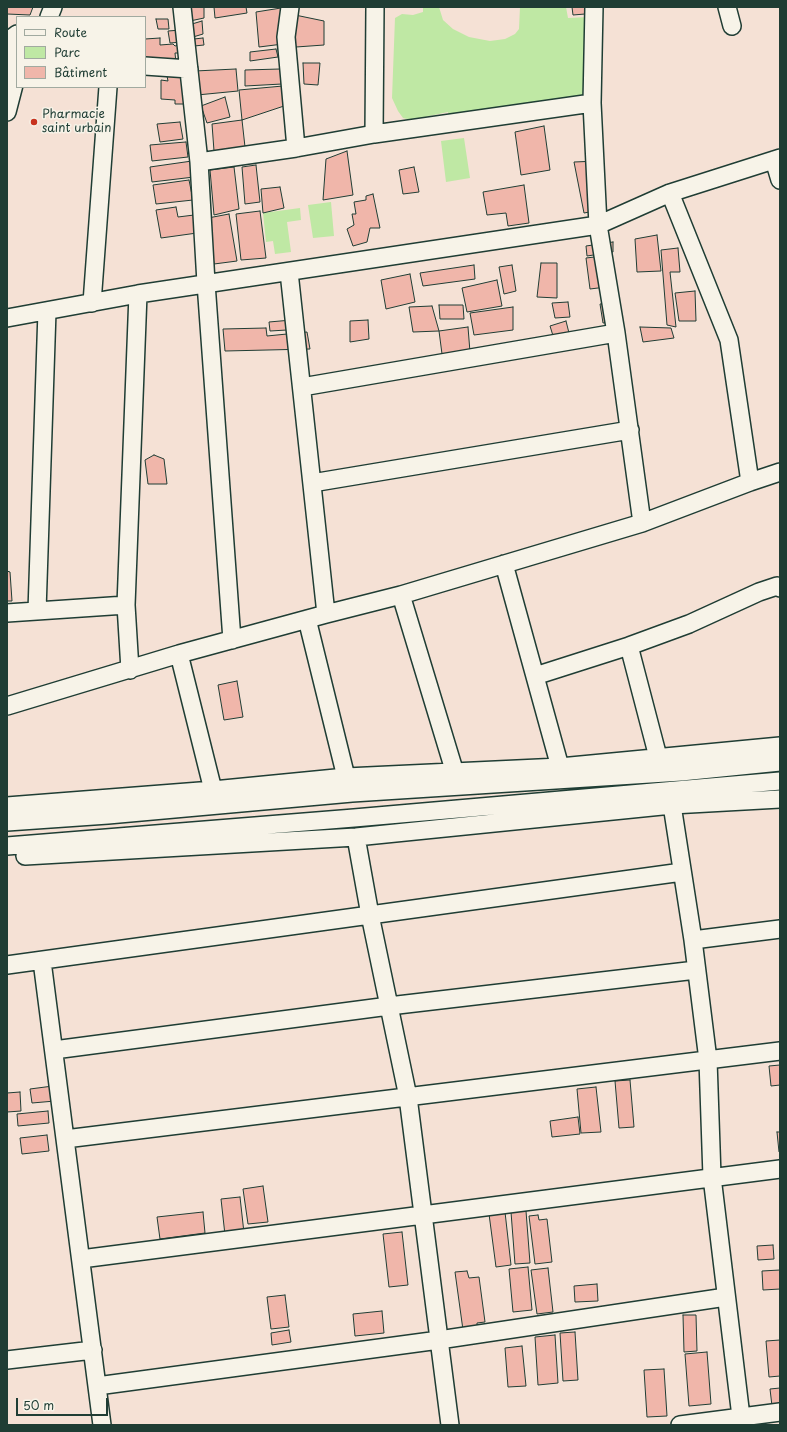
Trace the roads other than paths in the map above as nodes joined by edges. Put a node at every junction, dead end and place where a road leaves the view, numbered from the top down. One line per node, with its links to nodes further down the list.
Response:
1 (54, 7): 7 (street)
2 (182, 7): 12 (street)
3 (290, 7): 18 (street)
4 (375, 7): 17 (street)
5 (594, 7): 15 (street)
6 (727, 7): 8 (street)
7 (50, 16)
8 (732, 26)
9 (16, 34): 10 (street)
10 (13, 57): 13 (street)
11 (146, 66): 12 (street)
12 (189, 69): 20 (street)
13 (16, 80): 16 (street)
14 (108, 88): 27 (street)
15 (592, 103): 17 (street); 23 (street)
16 (7, 112)
17 (374, 134): 18 (street)
18 (296, 148): 20 (street)
19 (777, 159): 21 (street); 22 (street)
20 (199, 162): 25 (street)
21 (780, 180)
22 (670, 193): 23 (street); 34 (street)
23 (598, 225): 24 (street); 30 (street)
24 (289, 272): 25 (street); 31 (street)
25 (206, 283): 26 (street); 45 (street)
26 (138, 294): 27 (street); 40 (street)
27 (92, 302): 28 (street)
28 (47, 311): 29 (street); 41 (street)
29 (7, 318)
30 (616, 333): 31 (street); 32 (street)
31 (302, 388): 35 (street)
32 (630, 430): 35 (street); 36 (street)
33 (780, 472): 34 (street)
34 (750, 482): 36 (street)
35 (312, 484): 43 (street)
36 (642, 523): 37 (street)
37 (504, 564): 39 (street); 49 (street)
38 (780, 588): 46 (street)
39 (401, 595): 43 (street); 55 (street)
40 (126, 604): 41 (street); 48 (street)
41 (37, 611): 42 (street)
42 (7, 613)
43 (326, 614): 44 (street)
44 (307, 619): 45 (street); 56 (street)
45 (232, 640): 47 (street)
46 (629, 646): 49 (street); 52 (street)
47 (179, 654): 48 (street); 58 (street)
48 (130, 670): 50 (street)
49 (534, 676): 54 (street)
50 (7, 706)
51 (780, 746): 52 (street)
52 (658, 757): 54 (street)
53 (780, 762): 62 (street)
54 (560, 767): 55 (street)
55 (455, 773): 56 (street)
56 (346, 778): 58 (street)
57 (780, 781): 64 (street)
58 (213, 790): 61 (street)
59 (780, 799): 60 (street)
60 (672, 805): 63 (street); 66 (street)
61 (7, 806)
62 (7, 822)
63 (356, 837): 65 (street); 67 (street)
64 (7, 846)
65 (7, 858)
66 (682, 872): 67 (street); 69 (street)
67 (370, 915): 70 (street); 73 (street)
68 (780, 929): 69 (street)
69 (693, 940): 72 (street)
70 (42, 961): 71 (street); 74 (street)
71 (7, 965)
72 (696, 970): 73 (street); 76 (street)
73 (389, 1006): 74 (street); 77 (street)
74 (54, 1050): 78 (street)
75 (780, 1051): 76 (street)
76 (708, 1060): 77 (street); 80 (street)
77 (408, 1096): 78 (street); 81 (street)
78 (65, 1139): 82 (street)
79 (780, 1169): 80 (street)
80 (712, 1177): 81 (street); 83 (street)
81 (423, 1215): 82 (street); 84 (street)
82 (81, 1259): 85 (street)
83 (726, 1297): 84 (street); 89 (street)
84 (439, 1340): 87 (street); 91 (street)
85 (93, 1350): 86 (street); 87 (street)
86 (7, 1360)
87 (97, 1386): 90 (street)
88 (780, 1412): 89 (street)
89 (741, 1421): 92 (street)
90 (102, 1425)
91 (450, 1425)
92 (680, 1425)

